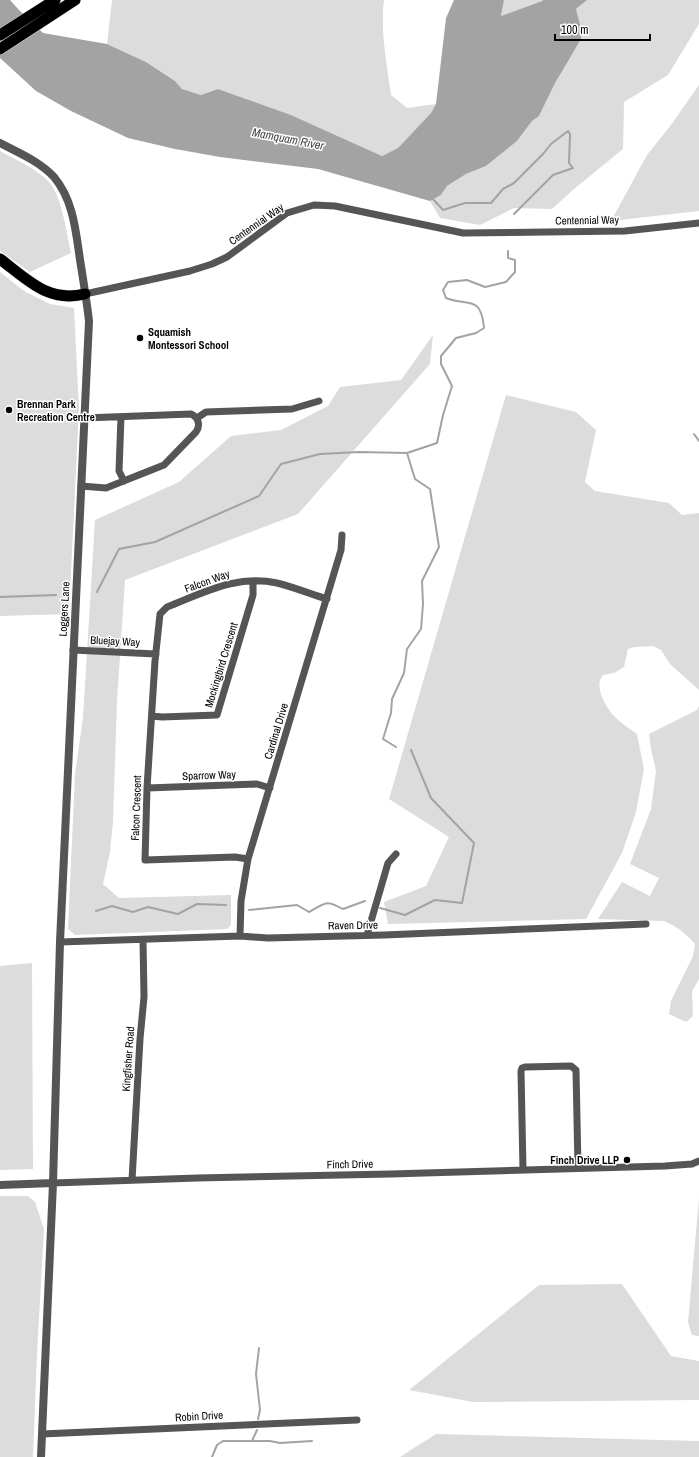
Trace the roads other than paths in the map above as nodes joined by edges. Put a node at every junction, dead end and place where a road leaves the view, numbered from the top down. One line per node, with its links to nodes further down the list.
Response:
1 (75, 0): 2 (highway)
2 (51, 7): 3 (highway); 4 (highway)
3 (0, 35)
4 (0, 49)
5 (0, 143): 8 (street)
6 (699, 223): 8 (street, Centennial Way)
7 (0, 259): 8 (highway)
8 (85, 294): 11 (street, Loggers Lane)
9 (319, 401): 12 (street)
10 (121, 417): 11 (street); 12 (street); 13 (street)
11 (84, 418): 14 (street, Loggers Lane)
12 (197, 418): 13 (street)
13 (124, 481): 14 (street)
14 (81, 486): 18 (street, Loggers Lane)
15 (342, 535): 17 (street, Cardinal Drive)
16 (253, 581): 17 (street, Falcon Way); 19 (street, Falcon Way); 20 (street, Mockingbird Crescent)
17 (327, 599): 22 (street, Cardinal Drive)
18 (73, 650): 19 (street, Bluejay Way); 29 (street, Loggers Lane)
19 (156, 654): 20 (street, Falcon Crescent)
20 (152, 716): 21 (street, Falcon Crescent)
21 (148, 788): 22 (street, Sparrow Way); 24 (street, Falcon Crescent)
22 (270, 788): 24 (street, Cardinal Drive)
23 (396, 854): 26 (street)
24 (248, 859): 27 (street, Cardinal Drive)
25 (646, 924): 26 (street, Raven Drive)
26 (367, 935): 27 (street, Raven Drive)
27 (240, 936): 28 (street, Raven Drive)
28 (143, 940): 29 (street, Raven Drive); 33 (street, Kingfisher Road)
29 (60, 942): 34 (street, Loggers Lane)
30 (699, 1161): 31 (street, Finch Drive)
31 (578, 1168): 32 (street, Finch Drive); 32 (street)
32 (523, 1170): 33 (street, Finch Drive)
33 (132, 1180): 34 (street, Finch Drive)
34 (53, 1183): 35 (street, Finch Drive); 37 (street, Loggers Lane)
35 (0, 1185)
36 (357, 1420): 37 (street, Robin Drive)
37 (42, 1434): 38 (street, Loggers Lane)
38 (41, 1457)

